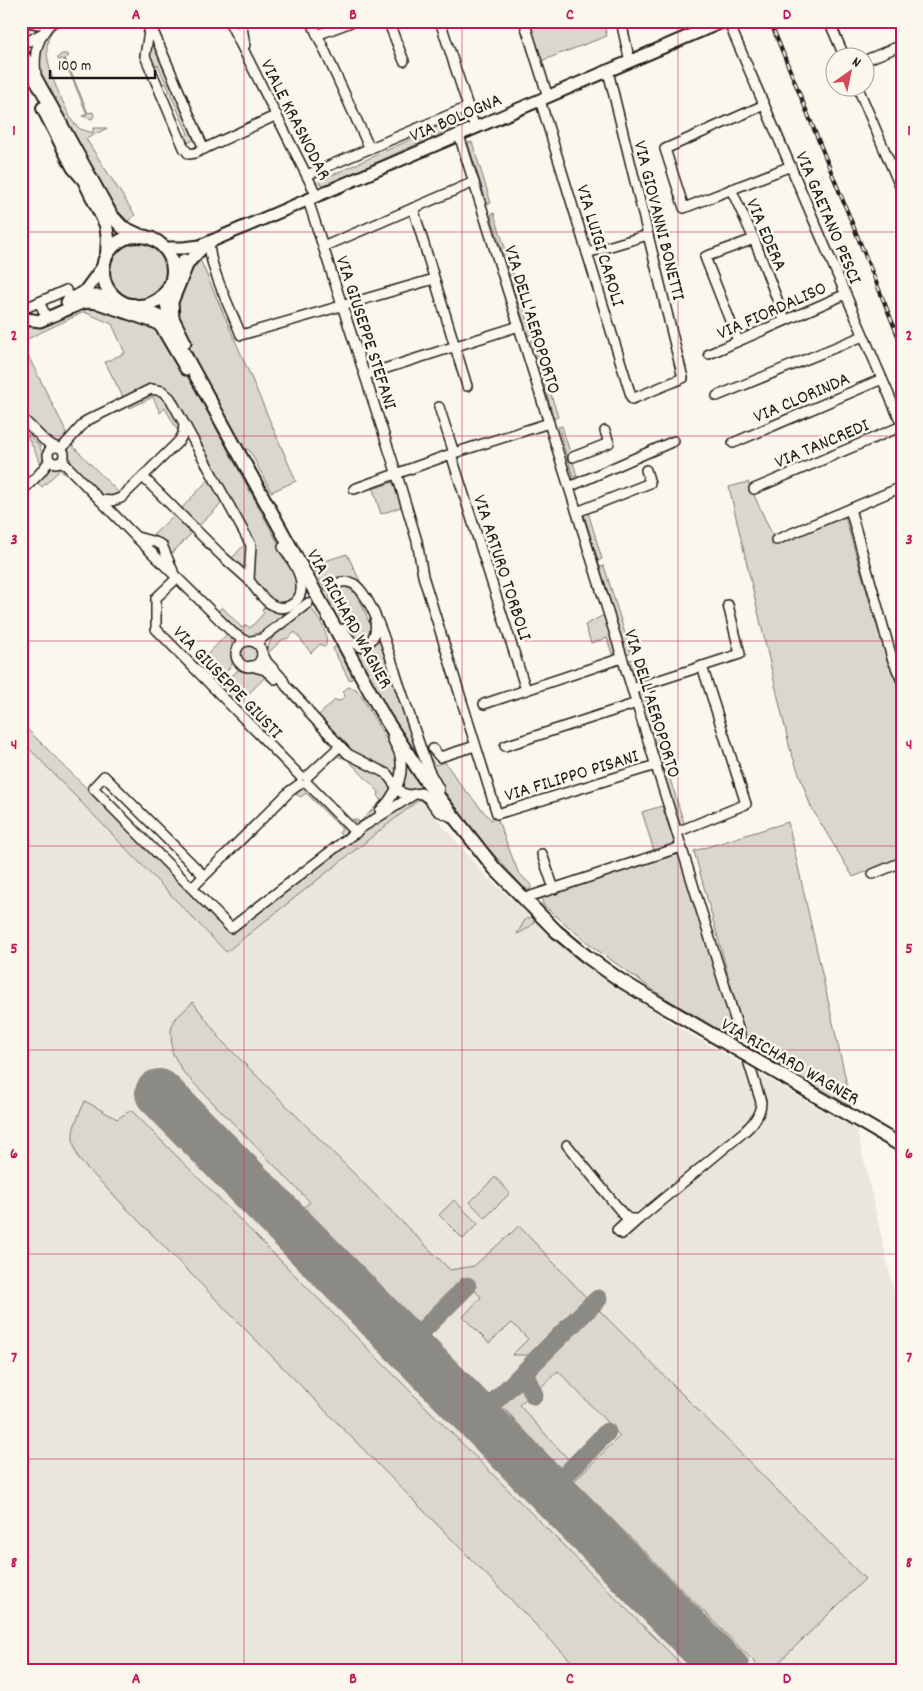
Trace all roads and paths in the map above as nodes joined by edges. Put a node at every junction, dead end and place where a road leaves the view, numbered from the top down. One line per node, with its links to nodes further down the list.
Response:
1 (229, 21): 23 (street, VIALE KRASNODAR)
2 (241, 21): 23 (street, VIALE KRASNODAR)
3 (311, 21): 17 (street)
4 (388, 21): 24 (street)
5 (440, 21): 32 (street)
6 (524, 21): 30 (street, VIA LUIGI CAROLI)
7 (621, 21): 25 (street)
8 (724, 21): 25 (street, VIA BOLOGNA)
9 (728, 21): 31 (street, VIA GAETANO PESCI)
10 (829, 21): 20 (street)
11 (29, 22): 12 (street); 15 (street)
12 (54, 22): 16 (street)
13 (348, 22): 17 (street)
14 (149, 23): 36 (street); 36 (street)
15 (21, 28)
16 (41, 34): 18 (street); 28 (street)
17 (317, 35): 37 (street)
18 (21, 42)
19 (902, 45): 22 (street)
20 (841, 48)
21 (21, 52): 28 (main road, VIA BOLOGNA)
22 (876, 56)
23 (248, 58): 33 (street, VIALE KRASNODAR)
24 (404, 61)
25 (630, 62): 27 (street, VIA BOLOGNA)
26 (21, 65): 52 (main road)
27 (608, 71): 30 (street, VIA BOLOGNA); 45 (street, VIA GIOVANNI BONETTI)
28 (37, 80): 46 (main road, VIA BOLOGNA)
29 (862, 98): 42 (street)
30 (544, 99): 34 (street, VIA BOLOGNA); 51 (street, VIA LUIGI CAROLI)
31 (764, 105): 38 (street, VIA GAETANO PESCI); 41 (street)
32 (468, 107): 34 (street); 37 (street, VIA BOLOGNA)
33 (277, 115): 36 (street); 39 (street, VIALE KRASNODAR)
34 (474, 128): 35 (street, VIA BOLOGNA)
35 (460, 135): 40 (street, VIA DELL'AEROPORTO); 43 (street, VIA BOLOGNA)
36 (204, 149)
37 (370, 149): 39 (street, VIA BOLOGNA)
38 (791, 166): 41 (street); 56 (street, VIA GAETANO PESCI)
39 (307, 176): 43 (street, VIALE KRASNODAR)
40 (474, 182): 44 (street); 63 (street, VIA DELL'AEROPORTO)
41 (731, 189): 47 (street, VIA EDERA)
42 (902, 190)
43 (313, 198): 48 (street, VIA BOLOGNA); 49 (street, VIA GIUSEPPE STEFANI)
44 (413, 208): 49 (street); 54 (street)
45 (648, 235): 51 (street); 74 (street, VIA GIOVANNI BONETTI)
46 (141, 236): 50 (main road, VIA BOLOGNA); 52 (main road)
47 (754, 240): 62 (street, VIA EDERA); 66 (street)
48 (204, 246): 50 (street, VIA BOLOGNA); 53 (street); 53 (street); 55 (street, VIA BOLOGNA); 71 (street, VIA RICHARD WAGNER)
49 (323, 247): 60 (street, VIA GIUSEPPE STEFANI)
50 (164, 248): 55 (main road)
51 (587, 253): 74 (street, VIA LUIGI CAROLI)
52 (105, 260): 57 (main road); 58 (street)
53 (212, 264): 60 (street)
54 (434, 279): 60 (street); 67 (street)
55 (171, 282): 59 (main road, VIA BOLOGNA); 64 (main road, VIA RICHARD WAGNER)
56 (846, 294): 62 (street, VIA FIORDALISO); 65 (street, VIA GAETANO PESCI)
57 (114, 296): 58 (street); 59 (main road)
58 (73, 299): 61 (street)
59 (133, 305): 64 (main road, VIA RICHARD WAGNER)
60 (342, 306): 69 (street, VIA GIUSEPPE STEFANI)
61 (23, 317): 71 (street)
62 (785, 320): 66 (street, VIA FIORDALISO)
63 (519, 326): 67 (street); 78 (street, VIA DELL'AEROPORTO)
64 (172, 330): 71 (main road, VIA RICHARD WAGNER)
65 (864, 336): 70 (street, VIA GAETANO PESCI); 73 (street)
66 (738, 341): 68 (street, VIA FIORDALISO)
67 (455, 347): 69 (street); 72 (street)
68 (709, 354)
69 (365, 375): 88 (street, VIA GIUSEPPE STEFANI)
70 (882, 379): 80 (street, VIA GAETANO PESCI); 83 (street, VIA CLORINDA)
71 (202, 386): 98 (main road, VIA RICHARD WAGNER)
72 (467, 386)
73 (717, 396)
74 (632, 399)
75 (438, 407): 85 (street, VIA ARTURO TORBOLI)
76 (21, 417): 84 (street)
77 (183, 421): 84 (street); 89 (street); 101 (street)
78 (549, 423): 85 (street); 90 (street, VIA DELL'AEROPORTO)
79 (21, 424): 84 (street)
80 (902, 425): 93 (street, VIA TANCREDI)
81 (605, 431): 86 (street)
82 (674, 441): 90 (street)
83 (733, 443)
84 (54, 452): 94 (street); 95 (street)
85 (452, 454): 88 (street); 119 (street, VIA ARTURO TORBOLI)
86 (573, 458)
87 (646, 470): 97 (street)
88 (397, 474): 92 (street); 124 (street, VIA GIUSEPPE STEFANI)
89 (143, 477): 95 (street); 101 (street)
90 (569, 487): 97 (street, VIA DELL'AEROPORTO)
91 (902, 487): 96 (street)
92 (354, 489)
93 (754, 489)
94 (21, 492)
95 (100, 500): 100 (street)
96 (850, 509): 99 (street); 113 (street)
97 (577, 512): 112 (street, VIA DELL'AEROPORTO)
98 (273, 515): 101 (street); 103 (main road, VIA RICHARD WAGNER)
99 (776, 540)
100 (177, 578): 107 (street); 128 (street, VIA GIUSEPPE GIUSTI)
101 (249, 580)
102 (329, 587): 105 (street)
103 (315, 603): 105 (street); 106 (street, VIA GIUSEPPE GIUSTI); 122 (main road, VIA RICHARD WAGNER)
104 (728, 605): 115 (street)
105 (372, 612): 132 (street)
106 (270, 632): 108 (street, VIA GIUSEPPE GIUSTI); 110 (street, VIA GIUSEPPE GIUSTI)
107 (232, 633): 108 (street, VIA GIUSEPPE GIUSTI); 109 (street, VIA GIUSEPPE GIUSTI)
108 (249, 641): 109 (street, VIA GIUSEPPE GIUSTI); 110 (street, VIA GIUSEPPE GIUSTI)
109 (237, 650): 114 (street, VIA GIUSEPPE GIUSTI)
110 (262, 652): 114 (street, VIA GIUSEPPE GIUSTI); 117 (street, VIA GIUSEPPE GIUSTI)
111 (902, 654): 113 (street)
112 (622, 658): 118 (street, VIA DELL'AEROPORTO); 119 (street)
113 (892, 658): 116 (street)
114 (251, 666): 117 (street, VIA GIUSEPPE GIUSTI)
115 (702, 666): 118 (street); 134 (street)
116 (902, 681)
117 (286, 686): 123 (street, VIA GIUSEPPE GIUSTI)
118 (632, 689): 120 (street, VIA DELL'AEROPORTO)
119 (526, 690): 121 (street)
120 (637, 703): 125 (street); 127 (street, VIA DELL'AEROPORTO)
121 (484, 704)
122 (391, 728): 129 (street); 132 (main road, VIA RICHARD WAGNER)
123 (340, 746): 128 (street); 129 (street, VIA GIUSEPPE GIUSTI)
124 (475, 746): 126 (street); 131 (street, VIA GIUSEPPE STEFANI)
125 (505, 746)
126 (432, 749)
127 (656, 765): 131 (street, VIA FILIPPO PISANI); 134 (street, VIA DELL'AEROPORTO)
128 (304, 780): 133 (street, VIA GIUSEPPE GIUSTI); 140 (street)
129 (396, 788): 130 (street); 133 (street)
130 (415, 794): 132 (street); 133 (street)
131 (497, 814)
132 (457, 821): 137 (main road, VIA RICHARD WAGNER)
133 (358, 830): 141 (street)
134 (677, 832): 135 (street, VIA DELL'AEROPORTO)
135 (681, 847): 142 (street); 148 (street, VIA DELL'AEROPORTO)
136 (542, 854): 142 (street)
137 (486, 856): 143 (main road, VIA RICHARD WAGNER); 144 (main road, VIA RICHARD WAGNER)
138 (902, 862): 139 (street)
139 (873, 874)
140 (204, 876): 141 (street); 141 (street)
141 (192, 888)
142 (554, 889): 143 (street)
143 (531, 896): 144 (main road, VIA RICHARD WAGNER)
144 (663, 1006): 146 (main road, VIA RICHARD WAGNER, bridge)
145 (567, 1145): 147 (street)
146 (902, 1146)
147 (629, 1219): 148 (street); 148 (street, VIA DELL'AEROPORTO)
148 (639, 1219)

